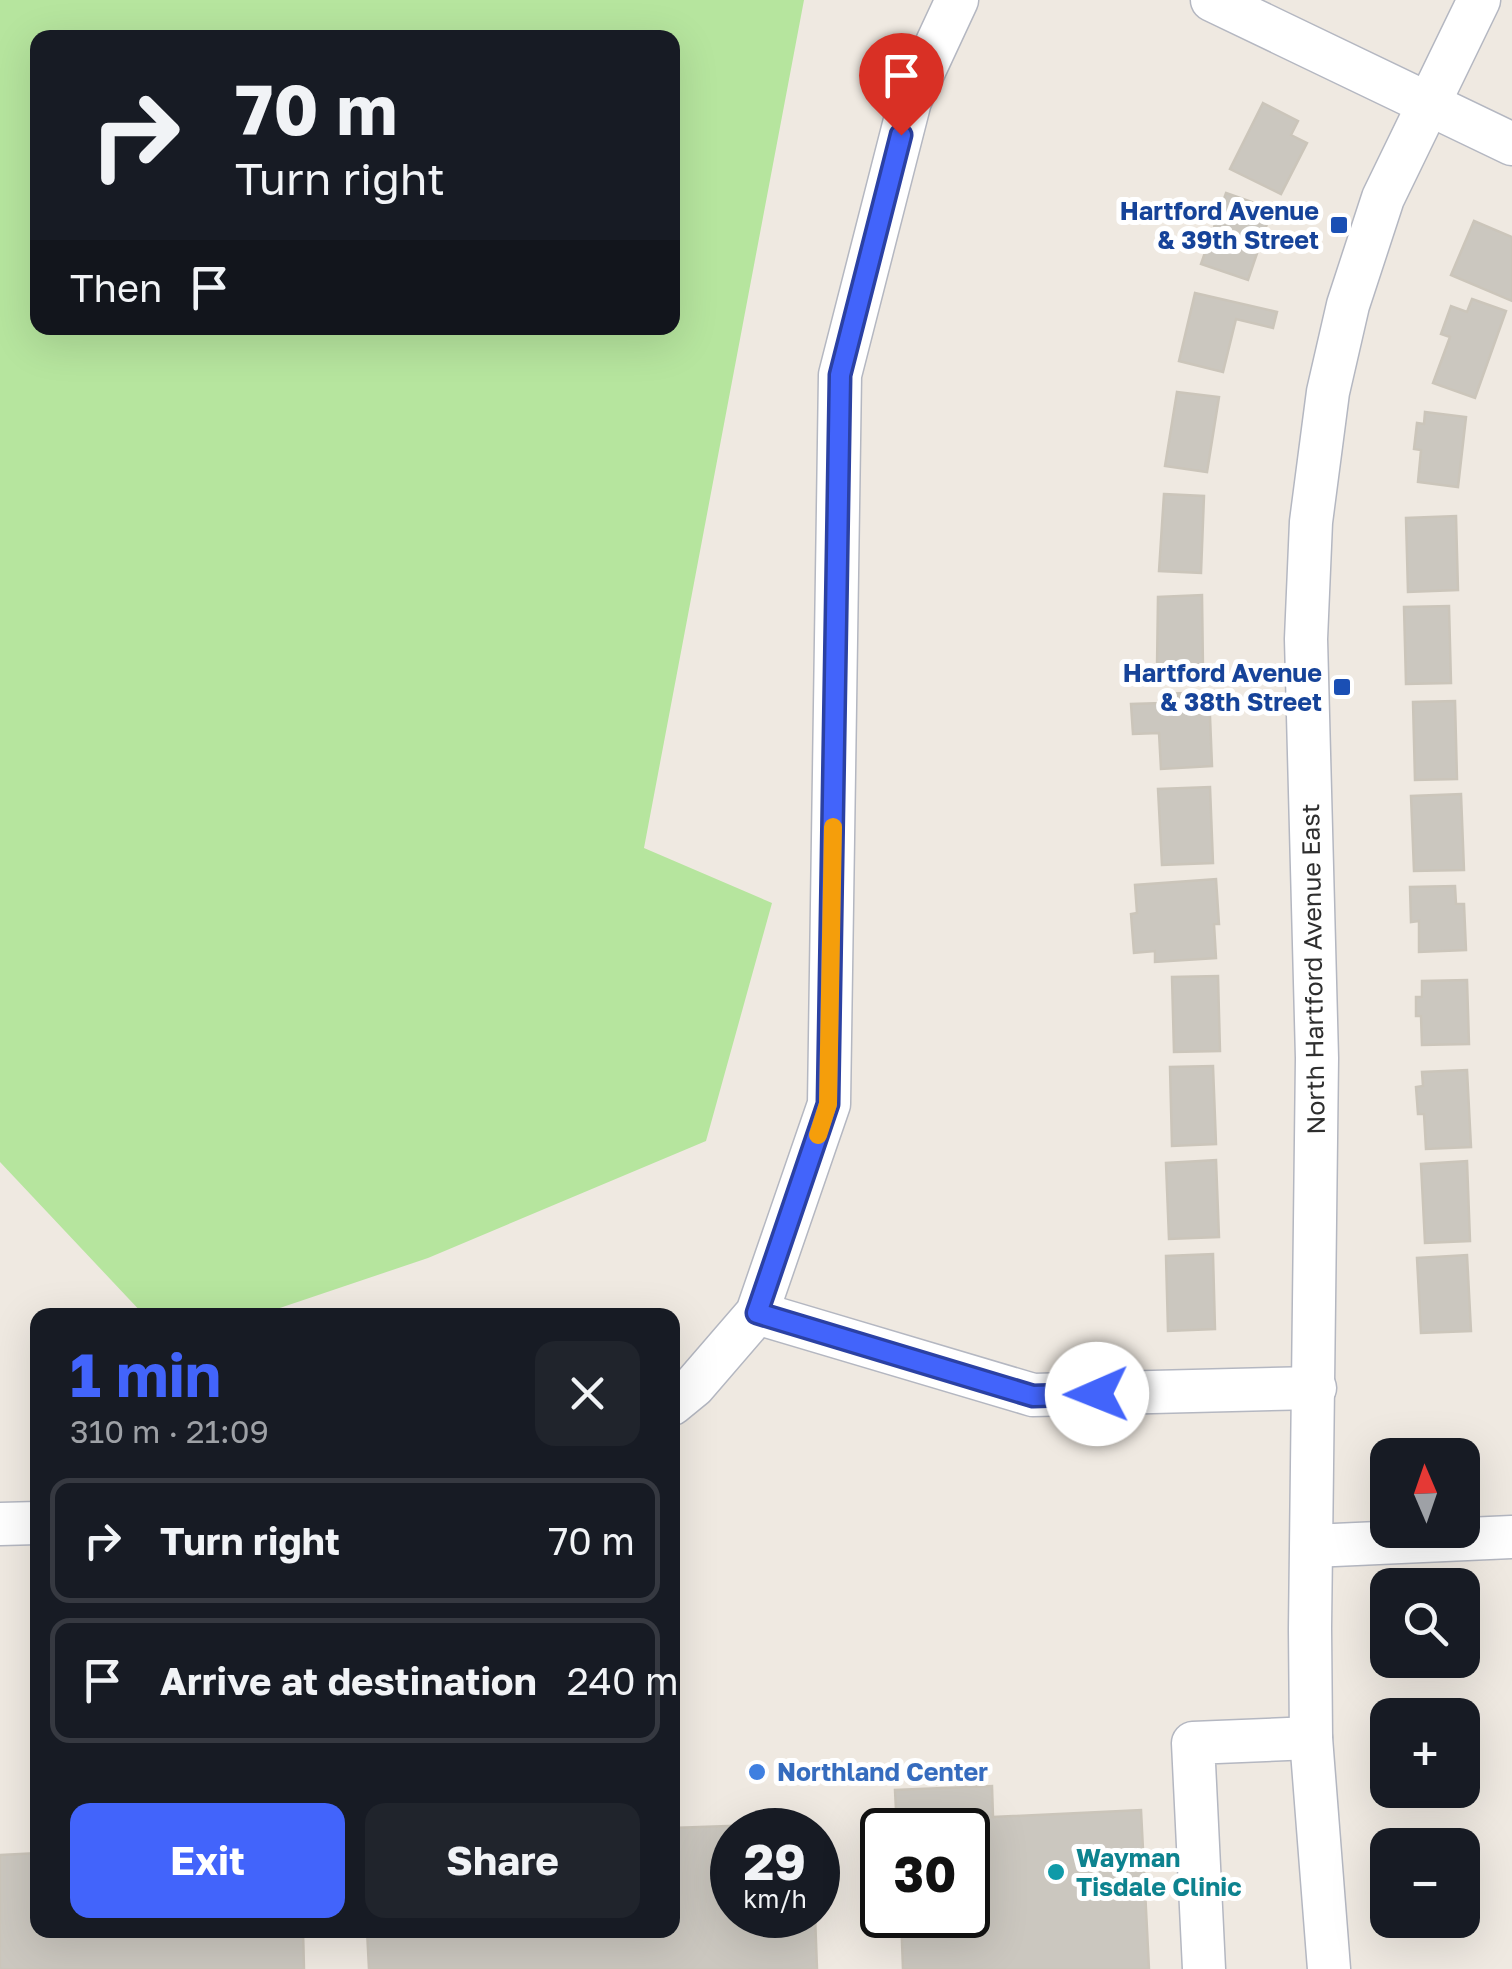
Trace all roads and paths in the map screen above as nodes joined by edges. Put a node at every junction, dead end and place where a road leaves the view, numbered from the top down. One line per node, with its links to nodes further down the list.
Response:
1 (958, 0): 6 (street)
2 (1212, 0): 4 (street)
3 (1479, 0): 4 (street, North Hartford Avenue East)
4 (1426, 104): 5 (street); 7 (street, North Hartford Avenue East)
5 (1512, 144)
6 (757, 1313): 7 (street); 8 (street)
7 (1315, 1388): 12 (street, North Hartford Avenue East)
8 (680, 1397)
9 (30, 1523): 10 (street)
10 (0, 1524)
11 (1512, 1536): 12 (street)
12 (1312, 1546): 13 (street, North Hartford Avenue East)
13 (1311, 1738): 14 (street); 15 (street, North Hartford Avenue East)
14 (1204, 1969)
15 (1328, 1969)

